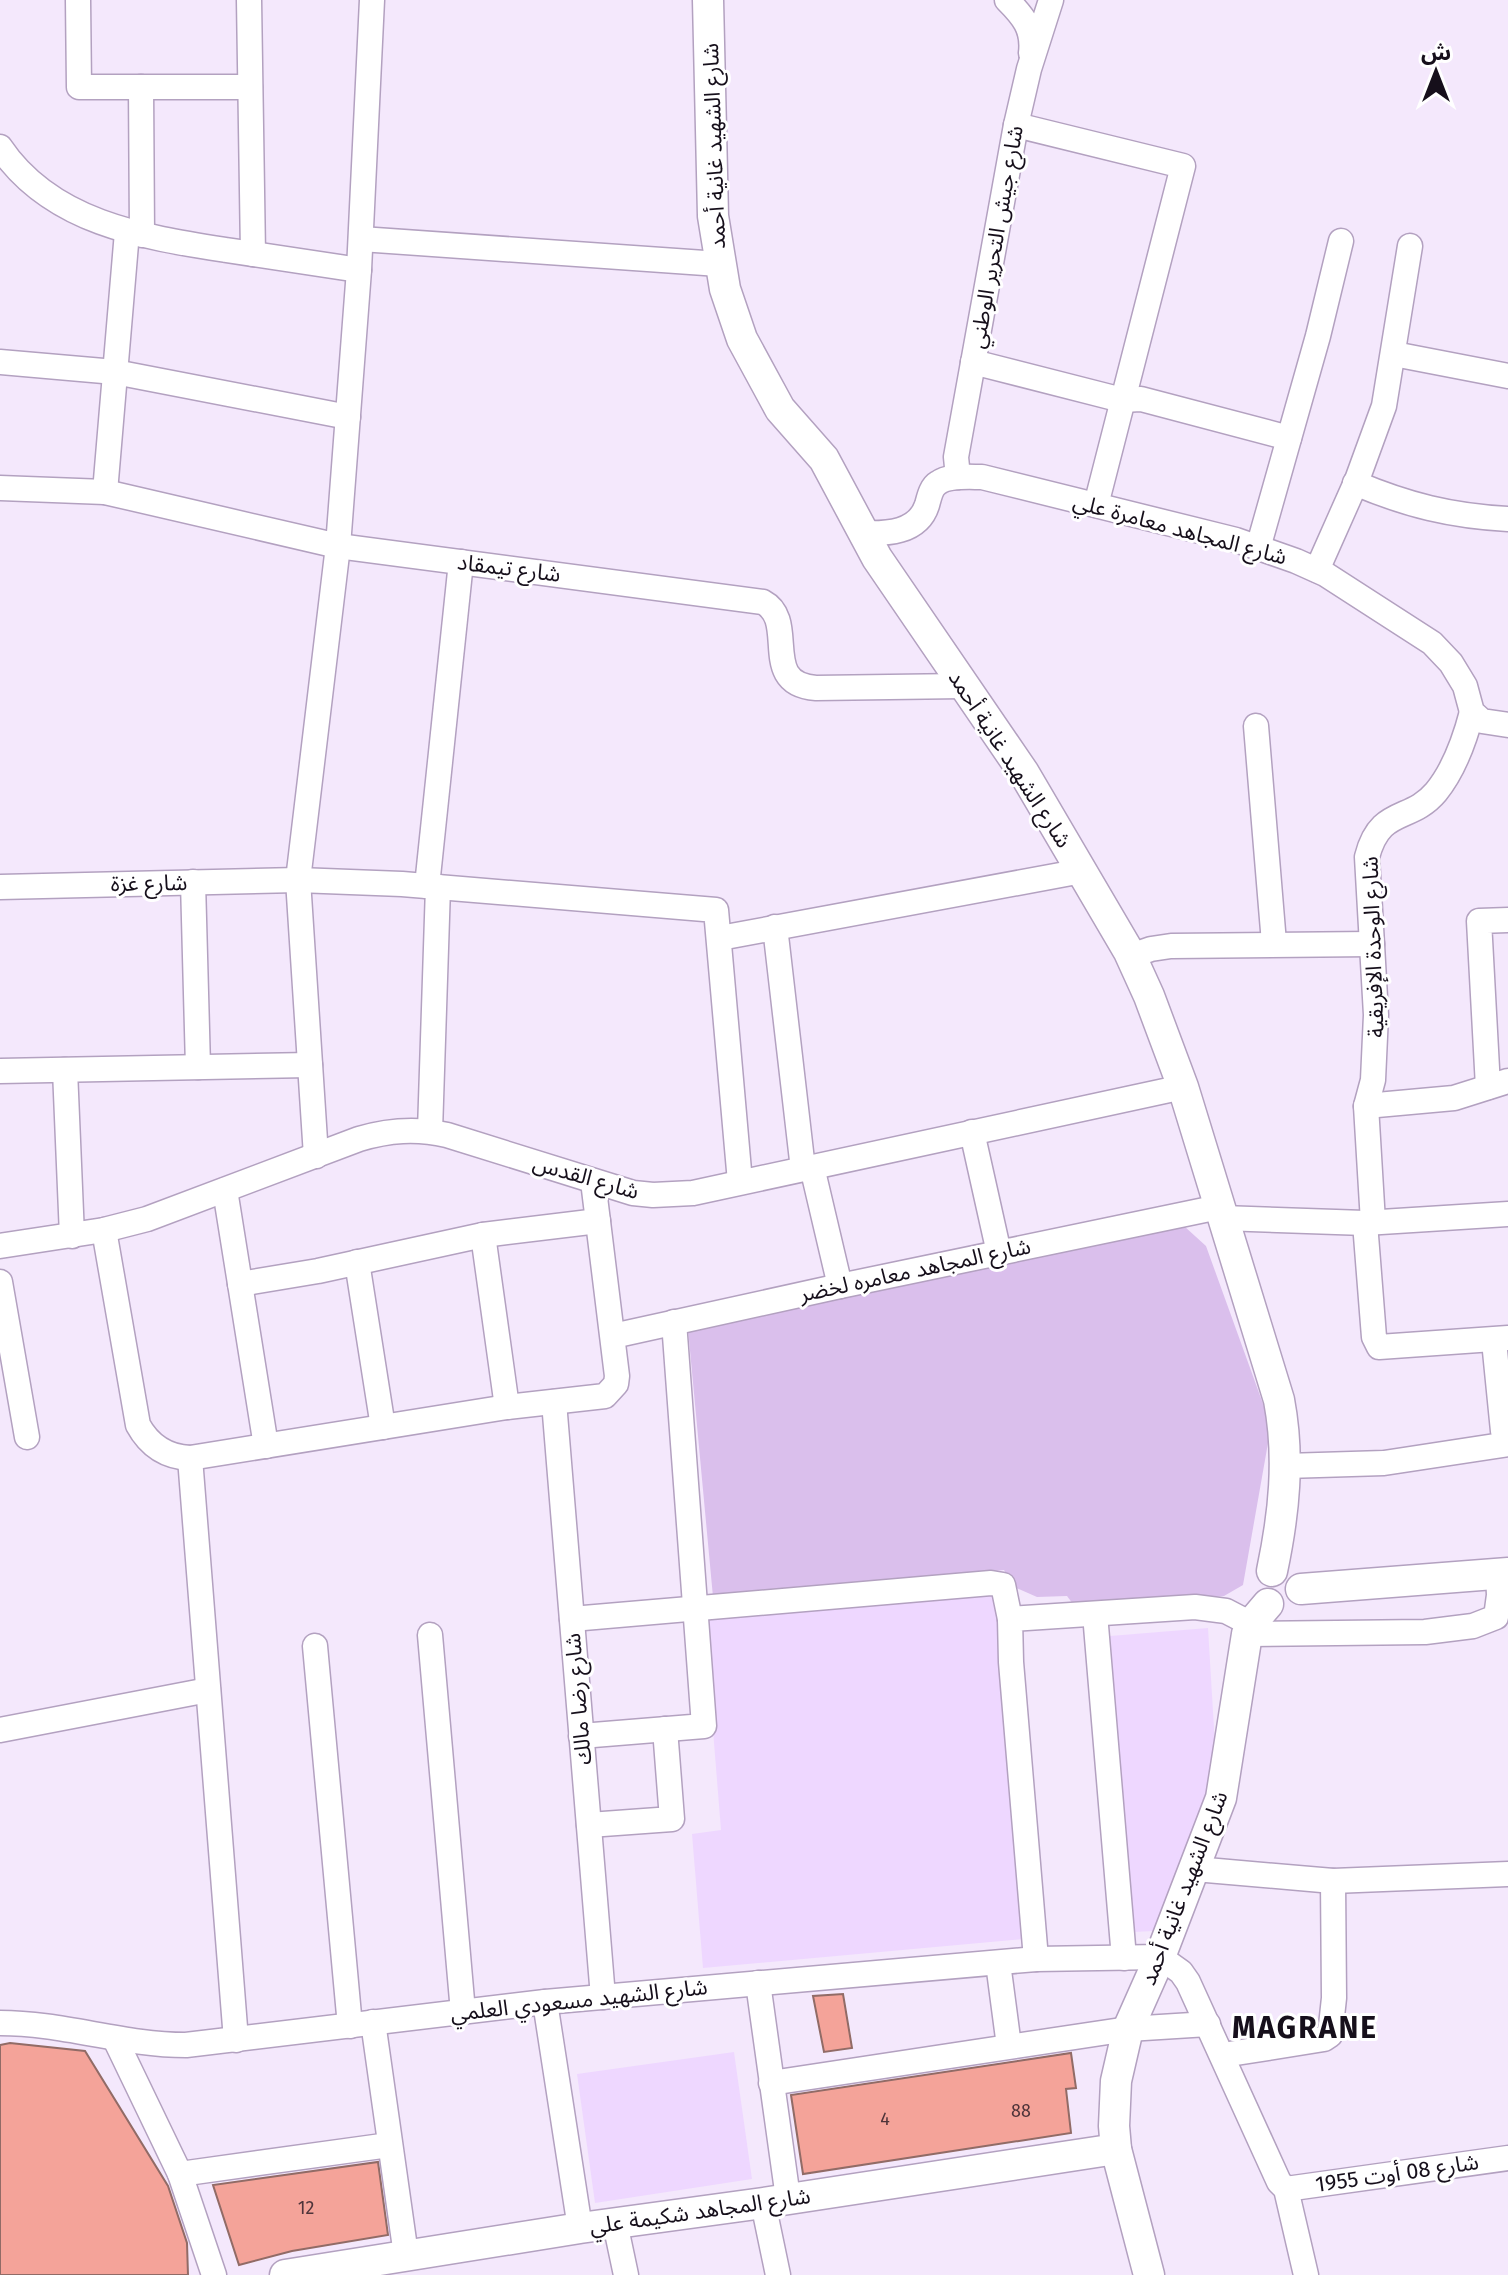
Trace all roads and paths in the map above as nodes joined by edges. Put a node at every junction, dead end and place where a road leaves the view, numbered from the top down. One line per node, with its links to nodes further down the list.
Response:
1 (78, 0): 8 (street)
2 (249, 0): 9 (street)
3 (372, 0): 13 (street)
4 (708, 0): 17 (main road, شارع الشهيد غانية أحمد)
5 (1007, 0): 7 (street)
6 (1051, 0): 7 (street, شارع جيش التحرير الوطني)
7 (1029, 69): 10 (street, شارع جيش التحرير الوطني)
8 (141, 87): 9 (street); 12 (street)
9 (250, 87): 16 (street)
10 (1016, 125): 21 (street, شارع جيش التحرير الوطني); 24 (street)
11 (0, 147): 12 (street)
12 (134, 234): 16 (street); 22 (street)
13 (361, 239): 17 (street); 18 (street)
14 (1341, 241): 26 (street)
15 (1410, 246): 19 (street)
16 (253, 254): 18 (street)
17 (719, 264): 33 (main road, شارع الشهيد غانية أحمد)
18 (359, 270): 25 (street)
19 (1394, 354): 23 (street); 28 (street)
20 (0, 362): 22 (street)
21 (973, 362): 24 (street); 27 (street, شارع جيش التحرير الوطني)
22 (115, 372): 25 (street); 30 (street)
23 (1508, 376)
24 (1122, 400): 26 (street); 31 (street)
25 (348, 417): 34 (street)
26 (1289, 438): 35 (street)
27 (958, 477): 31 (street, شارع المجاهد معامرة علي); 33 (street)
28 (1355, 483): 32 (street); 37 (street)
29 (0, 488): 30 (street, شارع تيمقاد)
30 (105, 492): 34 (street, شارع تيمقاد)
31 (1096, 505): 35 (street, شارع المجاهد معامرة علي)
32 (1508, 519)
33 (862, 533): 38 (main road, شارع الشهيد غانية أحمد)
34 (338, 546): 36 (street, شارع تيمقاد); 43 (street)
35 (1258, 548): 37 (street, شارع المجاهد معامرة علي)
36 (461, 562): 38 (street, شارع تيمقاد); 46 (street)
37 (1317, 570): 39 (street, شارع المجاهد معامرة علي)
38 (963, 686): 42 (main road, شارع الشهيد غانية أحمد)
39 (1472, 712): 40 (street); 51 (street, شارع الوحدة الإفريقية)
40 (1508, 725)
41 (1256, 726): 50 (street)
42 (1082, 871): 48 (street); 52 (main road, شارع الشهيد غانية أحمد)
43 (298, 880): 44 (street, شارع غزة); 46 (street, شارع غزة); 53 (street)
44 (193, 882): 45 (street, شارع غزة); 54 (street)
45 (0, 887)
46 (433, 887): 49 (street, شارع غزة); 60 (street)
47 (1508, 920): 57 (street)
48 (775, 927): 49 (street); 63 (street)
49 (720, 938): 65 (street)
50 (1274, 943): 51 (street); 52 (street)
51 (1372, 944): 59 (street, شارع الوحدة الإفريقية)
52 (1131, 956): 58 (main road, شارع الشهيد غانية أحمد)
53 (310, 1065): 54 (street); 62 (street)
54 (198, 1067): 55 (street)
55 (65, 1070): 56 (street); 73 (street)
56 (0, 1071)
57 (1498, 1084): 59 (street)
58 (1183, 1087): 61 (street, شارع القدس); 67 (main road, شارع الشهيد غانية أحمد)
59 (1366, 1106): 70 (street, شارع الوحدة الإفريقية)
60 (430, 1131): 62 (street, شارع القدس); 64 (street, شارع القدس)
61 (972, 1132): 63 (street, شارع القدس); 75 (street)
62 (316, 1156): 66 (street, شارع القدس)
63 (807, 1168): 65 (street, شارع القدس); 79 (street)
64 (593, 1181): 65 (street, شارع القدس); 69 (street)
65 (740, 1182)
66 (225, 1190): 71 (street, شارع القدس); 78 (street)
67 (1221, 1213): 70 (street, شارع المجاهد معامره لخضر); 75 (street, شارع المجاهد معامره لخضر); 91 (main road, شارع الشهيد غانية أحمد)
68 (1508, 1214): 70 (street, شارع المجاهد معامره لخضر)
69 (598, 1221): 72 (street); 81 (street)
70 (1369, 1223): 82 (street, شارع الوحدة الإفريقية)
71 (104, 1230): 73 (street, شارع القدس); 90 (street)
72 (483, 1235): 76 (street); 85 (street)
73 (72, 1236): 74 (street, شارع القدس)
74 (0, 1246)
75 (999, 1253): 79 (street, شارع المجاهد معامره لخضر)
76 (357, 1262): 78 (street); 86 (street)
77 (0, 1282): 83 (street)
78 (240, 1284): 89 (street)
79 (840, 1286): 80 (street, شارع المجاهد معامره لخضر)
80 (674, 1322): 81 (street, شارع المجاهد معامره لخضر); 94 (street)
81 (613, 1336): 84 (street)
82 (1501, 1339): 88 (street)
83 (8, 1372): 87 (street)
84 (554, 1402): 85 (street); 96 (street, شارع رضا مالك)
85 (507, 1407): 86 (street)
86 (383, 1427): 89 (street)
87 (27, 1437)
88 (1508, 1443): 91 (street)
89 (266, 1446): 90 (street)
90 (190, 1458): 100 (street)
91 (1286, 1466): 93 (main road, شارع الشهيد غانية أحمد)
92 (1503, 1573): 93 (main road); 93 (street)
93 (1271, 1597): 95 (street); 105 (main road, شارع الشهيد غانية أحمد)
94 (696, 1608): 96 (street); 97 (street); 101 (street)
95 (1095, 1614): 97 (street); 109 (street)
96 (572, 1619): 103 (street, شارع رضا مالك)
97 (1010, 1619): 110 (street)
98 (430, 1635): 115 (street)
99 (315, 1646): 117 (street)
100 (208, 1690): 102 (street); 121 (street)
101 (665, 1729): 103 (street); 104 (street)
102 (0, 1730)
103 (581, 1736): 104 (street, شارع رضا مالك)
104 (589, 1825): 113 (street, شارع رضا مالك)
105 (1195, 1869): 107 (street); 108 (main road, شارع الشهيد غانية أحمد)
106 (1508, 1874): 107 (street)
107 (1333, 1881): 123 (street)
108 (1160, 1957): 109 (street, شارع الشهيد مسعودي العلمي); 118 (street); 119 (main road, شارع الشهيد غانية أحمد)
109 (1124, 1958): 110 (street, شارع الشهيد مسعودي العلمي)
110 (1036, 1959): 111 (street, شارع الشهيد مسعودي العلمي)
111 (998, 1963): 112 (street, شارع الشهيد مسعودي العلمي); 122 (street)
112 (758, 1983): 113 (street, شارع الشهيد مسعودي العلمي); 124 (street)
113 (603, 1997): 114 (street, شارع الشهيد مسعودي العلمي)
114 (545, 2002): 115 (street, شارع الشهيد مسعودي العلمي); 132 (street)
115 (463, 2012): 117 (street, شارع الشهيد مسعودي العلمي)
116 (0, 2023): 120 (street, شارع الشهيد مسعودي العلمي)
117 (362, 2024): 121 (street, شارع الشهيد مسعودي العلمي); 125 (street)
118 (1208, 2024): 119 (street); 123 (street)
119 (1128, 2029): 122 (street); 126 (main road, شارع الشهيد غانية أحمد)
120 (115, 2039): 121 (street, شارع الشهيد مسعودي العلمي); 128 (street)
121 (236, 2040)
122 (1009, 2046): 124 (street)
123 (1223, 2055): 129 (street)
124 (771, 2083): 130 (street)
125 (389, 2145): 128 (street); 133 (street)
126 (1116, 2149): 130 (main road, شارع المجاهد شكيمة علي); 138 (main road, شارع الشهيد غانية أحمد)
127 (1508, 2158): 129 (street, شارع 08 أوت 1955)
128 (180, 2174): 134 (street)
129 (1286, 2189): 139 (street)
130 (776, 2201): 131 (main road, شارع المجاهد شكيمة علي); 137 (street)
131 (615, 2223): 132 (main road, شارع المجاهد شكيمة علي); 136 (street)
132 (580, 2228): 133 (main road, شارع المجاهد شكيمة علي)
133 (387, 2263): 135 (main road, شارع المجاهد شكيمة علي)
134 (214, 2275)
135 (285, 2275)
136 (626, 2275)
137 (778, 2275)
138 (1149, 2275)
139 (1306, 2275)

